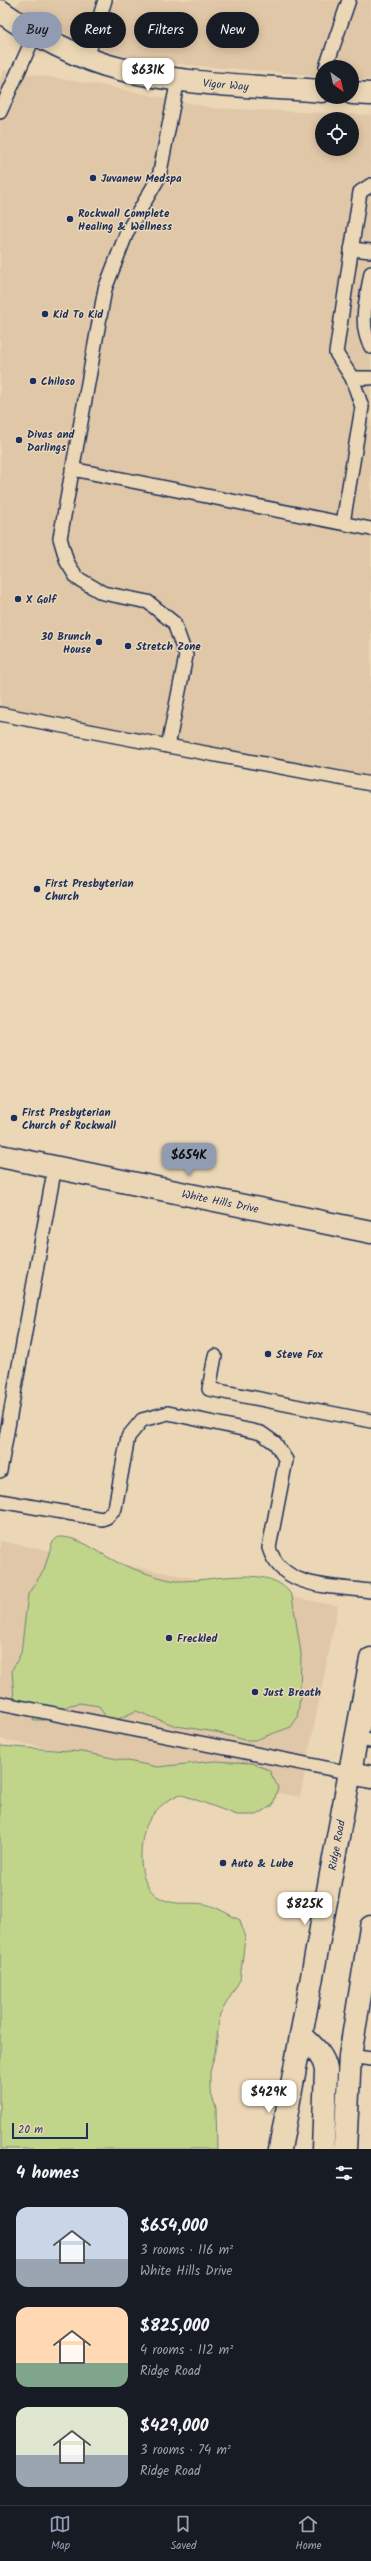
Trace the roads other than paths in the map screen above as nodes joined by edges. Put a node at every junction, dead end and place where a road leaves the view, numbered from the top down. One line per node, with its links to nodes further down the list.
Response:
1 (106, 0): 7 (lane)
2 (349, 0): 8 (lane)
3 (0, 11): 4 (main road, Vigor Way)
4 (12, 18)
5 (62, 46): 7 (main road, Vigor Way)
6 (29, 48): 13 (lane)
7 (86, 58): 9 (main road, Vigor Way)
8 (328, 60)
9 (178, 79): 10 (main road, Vigor Way); 21 (lane)
10 (315, 90)
11 (359, 93): 12 (main road)
12 (371, 94)
13 (0, 112)
14 (371, 185): 15 (lane)
15 (351, 249): 16 (lane); 19 (lane)
16 (371, 251)
17 (371, 273): 18 (lane)
18 (371, 347)
19 (352, 378): 20 (lane); 22 (lane)
20 (371, 378)
21 (72, 469): 22 (lane); 25 (lane)
22 (343, 523): 23 (lane)
23 (371, 529)
24 (0, 714): 25 (lane)
25 (168, 746): 26 (lane)
26 (371, 784)
27 (0, 1156): 28 (main road, White Hills Drive)
28 (55, 1166): 29 (main road, White Hills Drive); 32 (lane)
29 (371, 1232)
30 (215, 1356): 31 (lane)
31 (371, 1421)
32 (0, 1471)
33 (0, 1501): 34 (lane)
34 (371, 1591)
35 (371, 1659): 37 (main road, Ridge Road)
36 (0, 1704): 38 (lane)
37 (364, 1740): 38 (main road, Ridge Road)
38 (361, 1775): 40 (main road, Ridge Road)
39 (371, 1927): 41 (main road)
40 (301, 2036): 42 (main road, Ridge Road); 43 (main road)
41 (361, 2058): 44 (main road)
42 (280, 2149)
43 (323, 2149)
44 (345, 2149)

